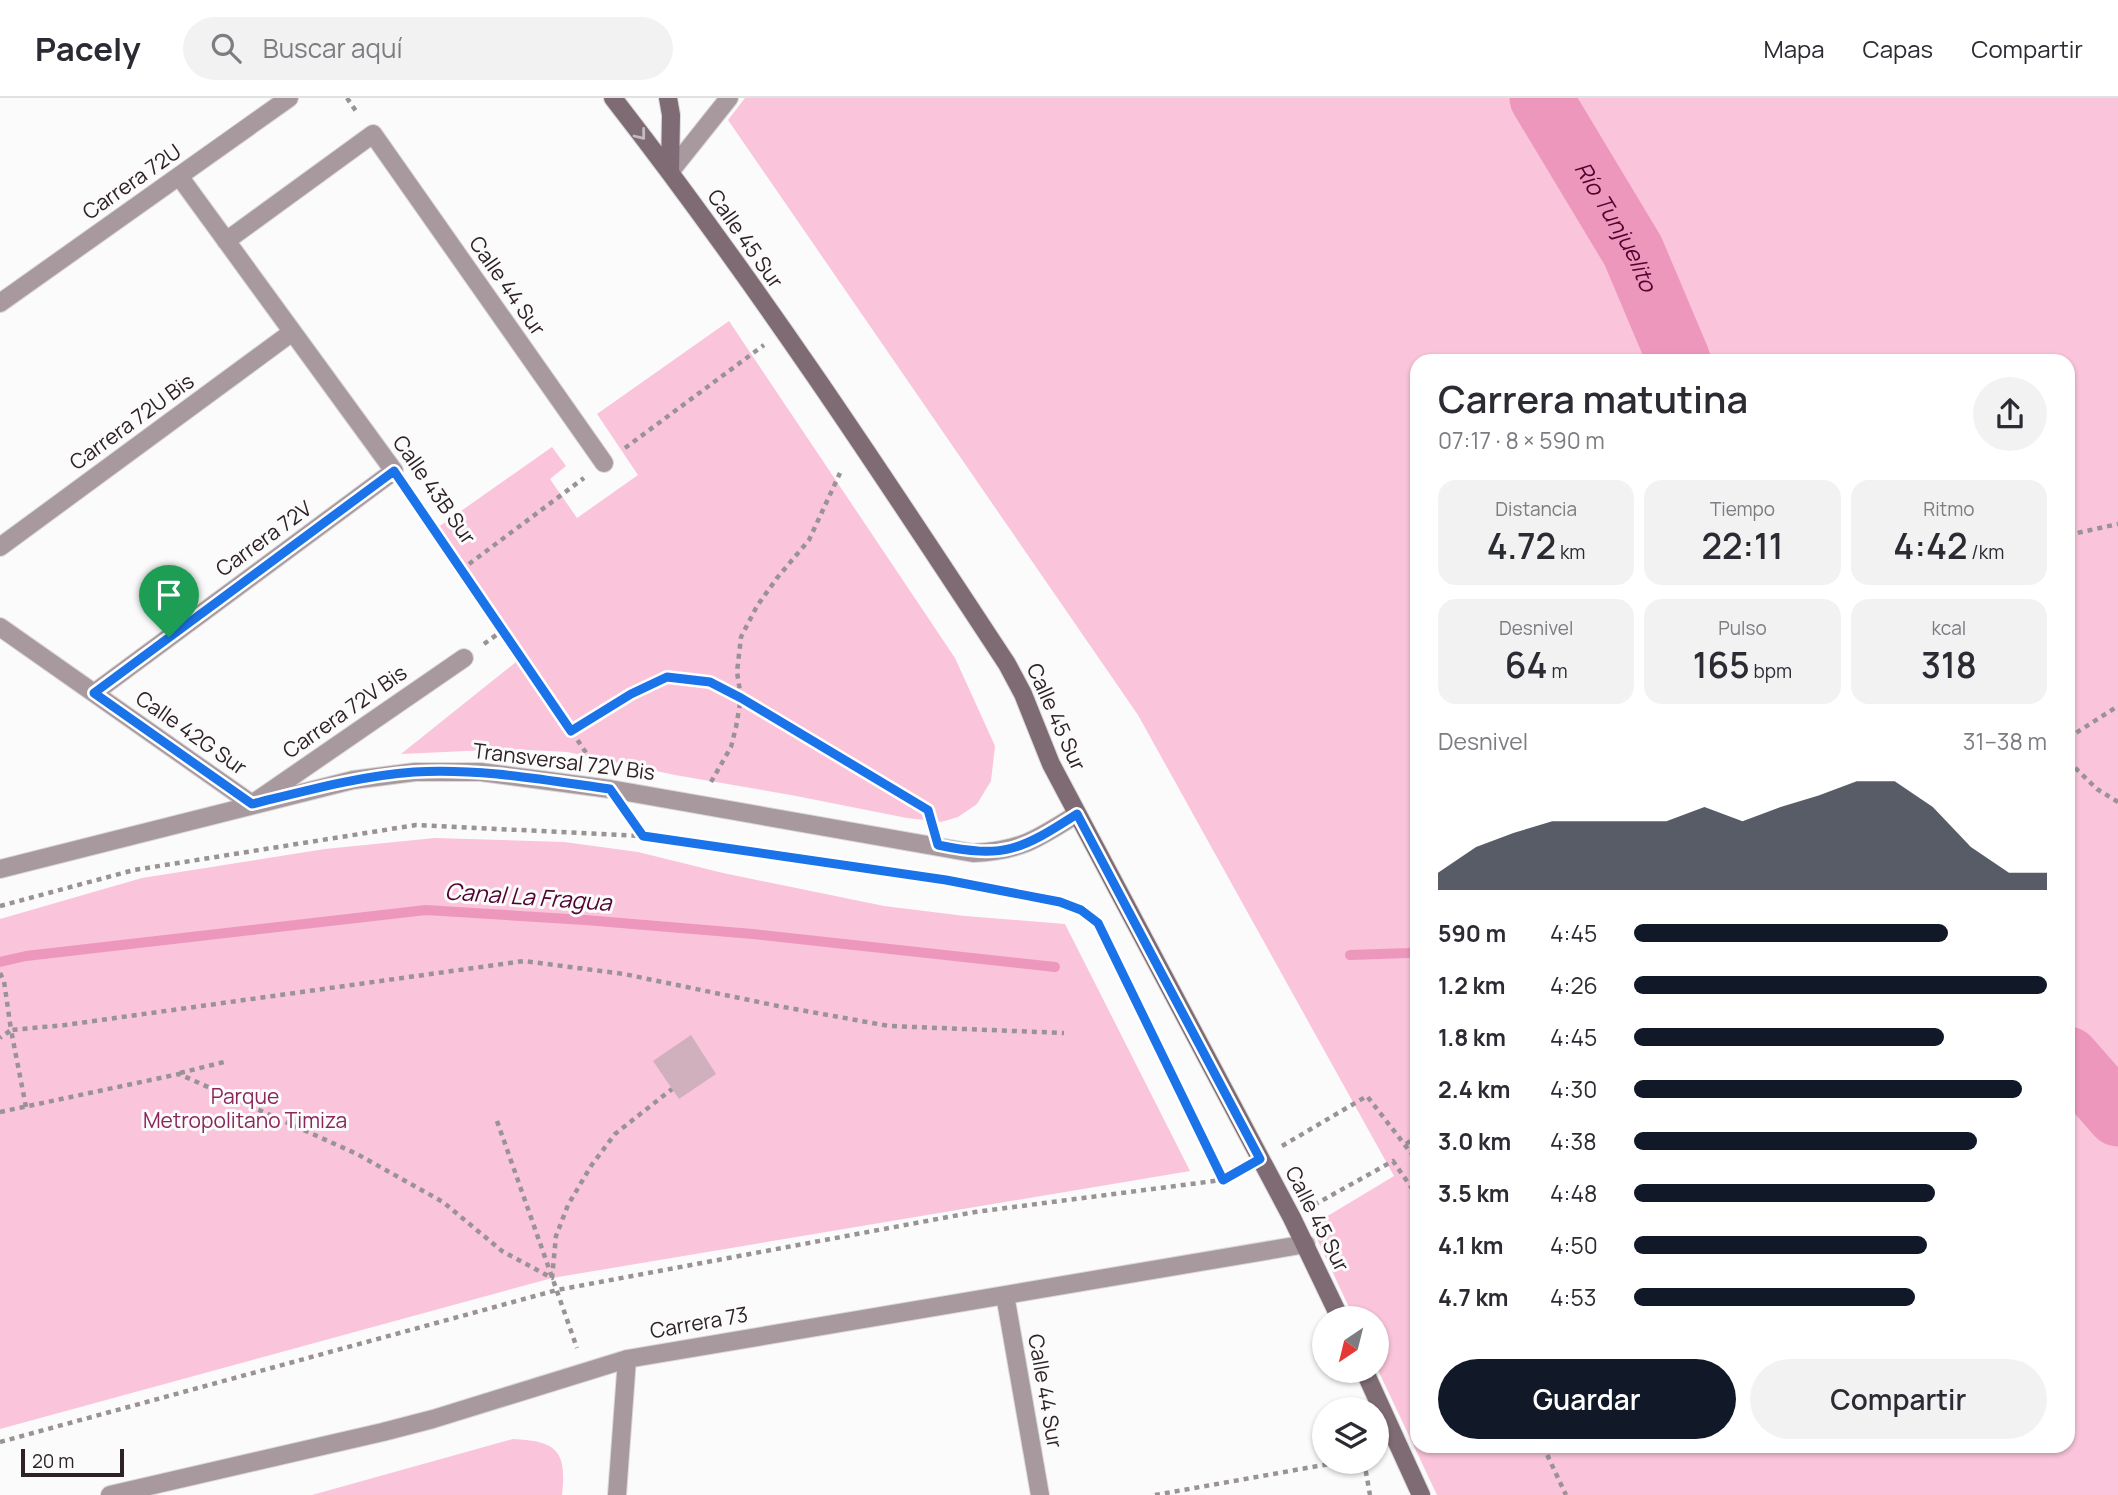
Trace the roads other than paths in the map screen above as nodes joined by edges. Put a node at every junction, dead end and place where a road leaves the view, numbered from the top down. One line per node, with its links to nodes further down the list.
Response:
1 (289, 98): 6 (street, Carrera 72U)
2 (613, 98): 5 (street, Calle 45 Sur, one-way to 5)
3 (668, 98): 5 (street)
4 (729, 98): 5 (street)
5 (670, 172): 17 (street, Calle 45 Sur)
6 (179, 176): 7 (street, Calle 43B Sur); 8 (street, Carrera 72U)
7 (226, 241): 9 (street, Calle 43B Sur); 10 (street, Calle 44 Sur)
8 (0, 303)
9 (291, 333): 11 (street, Calle 43B Sur); 12 (street, Carrera 72U Bis)
10 (604, 463)
11 (394, 471): 15 (street, Carrera 72V)
12 (0, 547)
13 (0, 627): 15 (street, Calle 42G Sur)
14 (464, 658): 16 (street, Carrera 72V Bis)
15 (94, 693): 16 (street, Calle 42G Sur)
16 (252, 804): 17 (street, Transversal 72V Bis); 18 (street, Transversal 72V Bis)
17 (1077, 814): 19 (street, Calle 45 Sur)
18 (0, 869)
19 (1306, 1244): 20 (street, Carrera 73); 21 (street, Calle 45 Sur)
20 (1005, 1295): 22 (street, Carrera 73); 26 (street, Calle 44 Sur)
21 (1334, 1306)
22 (626, 1359): 24 (street, Carrera 73); 25 (street)
23 (1370, 1383): 27 (street)
24 (110, 1495)
25 (617, 1495)
26 (1040, 1495)
27 (1422, 1495)

